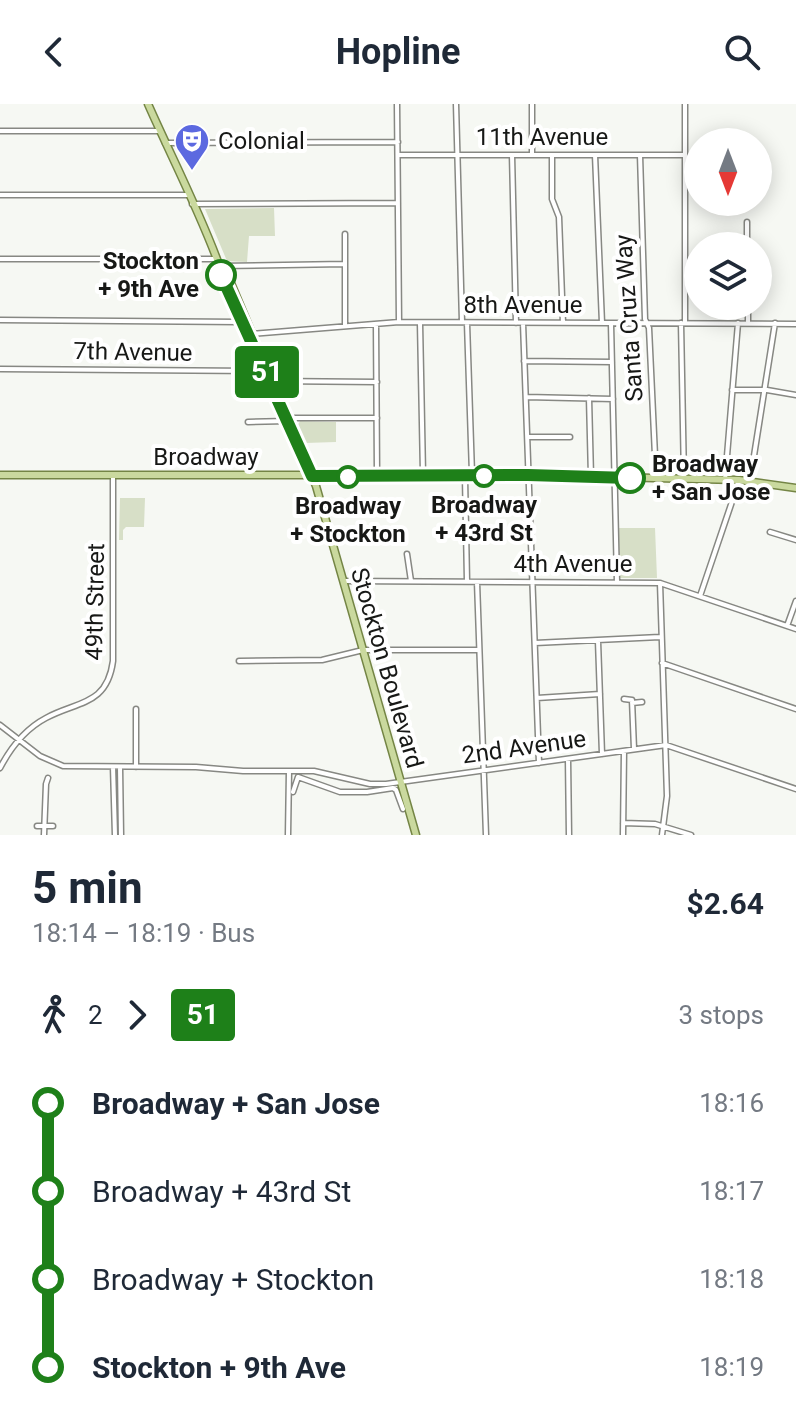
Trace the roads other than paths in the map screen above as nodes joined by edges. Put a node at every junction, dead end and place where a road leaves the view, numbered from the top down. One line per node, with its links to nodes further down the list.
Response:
1 (148, 104): 8 (main road, Stockton Boulevard)
2 (397, 104): 9 (street)
3 (456, 104): 12 (street)
4 (532, 104): 14 (street)
5 (685, 104): 6 (street)
6 (685, 128)
7 (0, 131): 8 (street)
8 (160, 131): 10 (main road, Stockton Boulevard)
9 (398, 142): 10 (street); 11 (street)
10 (165, 143): 20 (main road, Stockton Boulevard)
11 (398, 155): 12 (street, 11th Avenue); 21 (street)
12 (456, 155): 13 (street, 11th Avenue); 34 (street)
13 (512, 155): 14 (street, 11th Avenue); 35 (street)
14 (532, 155): 15 (street, 11th Avenue)
15 (552, 155): 16 (street, 11th Avenue); 36 (street)
16 (595, 155): 17 (street, 11th Avenue); 37 (street)
17 (640, 155): 18 (street, 11th Avenue); 39 (street, Santa Cruz Way)
18 (684, 155)
19 (0, 195): 20 (street)
20 (188, 195): 22 (main road, Stockton Boulevard)
21 (398, 203): 22 (street); 32 (street)
22 (192, 204): 28 (main road, Stockton Boulevard)
23 (684, 216): 40 (street)
24 (747, 222): 25 (street)
25 (747, 232)
26 (345, 234): 29 (street)
27 (0, 259): 28 (street)
28 (218, 263): 29 (street); 31 (main road, Stockton Boulevard); 47 (main road, Stockton Boulevard)
29 (345, 264): 46 (street)
30 (0, 320): 31 (street)
31 (242, 322): 47 (main road, Stockton Boulevard)
32 (399, 322): 33 (street, 8th Avenue); 44 (street, 8th Avenue)
33 (420, 322): 34 (street, 8th Avenue); 70 (street)
34 (464, 322): 35 (street, 8th Avenue); 71 (street)
35 (520, 323): 36 (street, 8th Avenue); 48 (street)
36 (563, 323): 37 (street, 8th Avenue)
37 (602, 323): 38 (street, 8th Avenue)
38 (611, 323): 39 (street, 8th Avenue); 49 (street)
39 (647, 323): 40 (street, 8th Avenue); 74 (street, Santa Cruz Way)
40 (683, 323): 41 (street, 8th Avenue); 75 (street)
41 (738, 323): 42 (street, 8th Avenue); 54 (street)
42 (748, 323): 43 (street, 8th Avenue)
43 (775, 323): 45 (street, 8th Avenue); 55 (street)
44 (376, 324): 46 (street, 8th Avenue); 53 (street)
45 (796, 324)
46 (345, 326): 47 (street, 8th Avenue)
47 (250, 334): 51 (main road, Stockton Boulevard)
48 (524, 361): 49 (street); 57 (street)
49 (612, 362): 59 (street)
50 (0, 369): 51 (street, 7th Avenue)
51 (266, 371): 52 (main road, Stockton Boulevard)
52 (271, 381): 53 (street); 61 (main road, Stockton Boulevard)
53 (377, 382): 60 (street)
54 (732, 390): 55 (street); 76 (street)
55 (764, 390): 56 (street); 78 (street)
56 (796, 395)
57 (526, 397): 58 (street); 63 (street)
58 (589, 398): 59 (street); 72 (street)
59 (613, 399): 73 (street)
60 (377, 418): 61 (street); 69 (street)
61 (287, 420): 62 (street); 68 (main road, Stockton Boulevard)
62 (248, 422)
63 (527, 437): 64 (street); 67 (street)
64 (570, 437)
65 (0, 475): 66 (main road, Broadway)
66 (113, 475): 68 (main road, Broadway); 109 (street, 49th Street)
67 (528, 475): 71 (main road, Broadway); 72 (main road, Broadway); 87 (street)
68 (312, 476): 69 (main road, Broadway); 83 (main road, Stockton Boulevard)
69 (377, 477): 70 (main road, Broadway)
70 (423, 477): 71 (main road, Broadway)
71 (468, 477): 85 (street)
72 (591, 477): 73 (main road, Broadway)
73 (615, 478): 74 (main road, Broadway); 88 (street)
74 (656, 479): 75 (main road, Broadway)
75 (684, 479): 76 (main road, Broadway)
76 (725, 480): 77 (main road, Broadway)
77 (739, 480): 78 (main road, Broadway); 90 (street)
78 (750, 481): 79 (main road, Broadway)
79 (796, 488)
80 (770, 532): 81 (street)
81 (796, 540)
82 (407, 554): 84 (street)
83 (343, 581): 84 (street, 4th Avenue); 97 (main road, Stockton Boulevard)
84 (411, 581): 85 (street, 4th Avenue)
85 (467, 581): 86 (street, 4th Avenue)
86 (477, 581): 87 (street, 4th Avenue); 98 (street)
87 (532, 581): 88 (street, 4th Avenue); 96 (street)
88 (617, 582): 89 (street, 4th Avenue)
89 (660, 583): 90 (street, 4th Avenue); 94 (street)
90 (700, 596): 92 (street, 4th Avenue)
91 (796, 601): 92 (street)
92 (787, 626): 93 (street, 4th Avenue)
93 (796, 629)
94 (660, 637): 95 (street); 100 (street)
95 (598, 640): 96 (street); 101 (street)
96 (534, 643): 102 (street)
97 (363, 650): 98 (street); 99 (street); 123 (main road, Stockton Boulevard)
98 (479, 650): 121 (street)
99 (239, 661)
100 (661, 662): 106 (street); 110 (street)
101 (600, 694): 102 (street); 113 (street)
102 (537, 698): 115 (street)
103 (624, 699): 105 (street)
104 (642, 702): 105 (street)
105 (632, 703): 111 (street)
106 (796, 708)
107 (136, 709): 118 (street)
108 (0, 725): 109 (street, 2nd Avenue)
109 (18, 740): 116 (street, 2nd Avenue); 119 (street, 49th Street)
110 (666, 745): 111 (street, 2nd Avenue); 124 (street, 2nd Avenue); 128 (street)
111 (634, 749): 112 (street, 2nd Avenue)
112 (624, 751): 113 (street, 2nd Avenue); 127 (street)
113 (602, 754): 114 (street, 2nd Avenue)
114 (568, 759): 115 (street, 2nd Avenue); 137 (street)
115 (539, 763): 121 (street, 2nd Avenue)
116 (113, 767): 117 (street, 2nd Avenue); 133 (street)
117 (120, 767): 118 (street, 2nd Avenue); 133 (street)
118 (136, 767): 120 (street, 2nd Avenue)
119 (0, 768)
120 (289, 771): 123 (street, 2nd Avenue); 134 (street)
121 (484, 771): 123 (street, 2nd Avenue); 136 (street)
122 (48, 778): 130 (street)
123 (401, 783): 135 (main road, Stockton Boulevard)
124 (796, 789)
125 (293, 792): 126 (street)
126 (403, 809)
127 (623, 823): 128 (street); 138 (street)
128 (662, 825): 139 (street); 140 (street)
129 (37, 826): 130 (street)
130 (45, 826): 131 (street); 132 (street)
131 (53, 826)
132 (44, 835)
133 (118, 835)
134 (288, 835)
135 (416, 835)
136 (486, 835)
137 (569, 835)
138 (623, 835)
139 (662, 835)
140 (691, 835)

